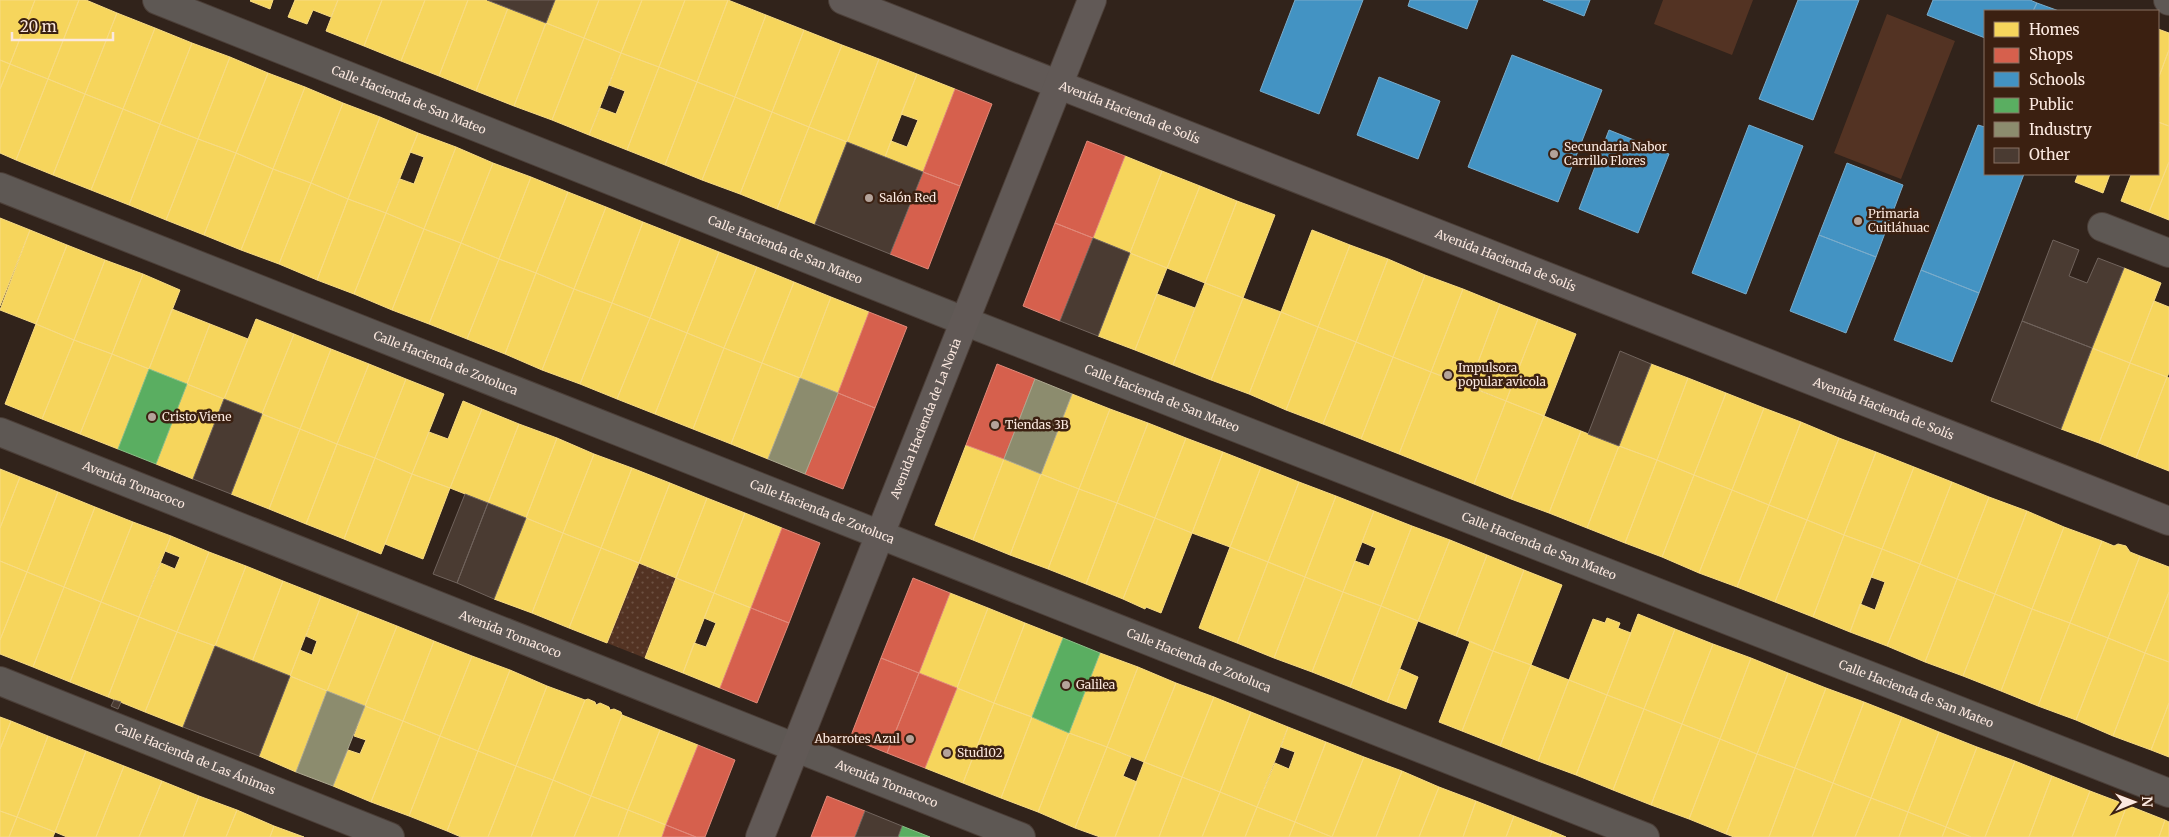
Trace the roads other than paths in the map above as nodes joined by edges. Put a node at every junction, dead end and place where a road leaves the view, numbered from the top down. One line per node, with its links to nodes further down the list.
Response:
1 (157, 0): 8 (street, Calle Hacienda de San Mateo)
2 (843, 0): 4 (street, Avenida Hacienda de Solís)
3 (1092, 0): 4 (street, Avenida Hacienda de La Noria)
4 (1059, 85): 8 (street, Avenida Hacienda de La Noria); 10 (street, Avenida Hacienda de Solís)
5 (0, 187): 11 (street, Calle Hacienda de Zotoluca)
6 (2102, 227): 7 (street)
7 (2169, 253)
8 (964, 322): 11 (street, Avenida Hacienda de La Noria); 14 (street, Calle Hacienda de San Mateo)
9 (0, 432): 13 (street, Avenida Tomacoco)
10 (2169, 522)
11 (880, 534): 13 (street, Avenida Hacienda de La Noria); 18 (street, Calle Hacienda de Zotoluca)
12 (0, 681): 15 (street, Calle Hacienda de Las Ánimas)
13 (796, 748): 16 (street, Avenida Hacienda de La Noria); 17 (street, Avenida Tomacoco)
14 (2169, 793)
15 (390, 837)
16 (760, 837)
17 (1021, 837)
18 (1645, 837)

